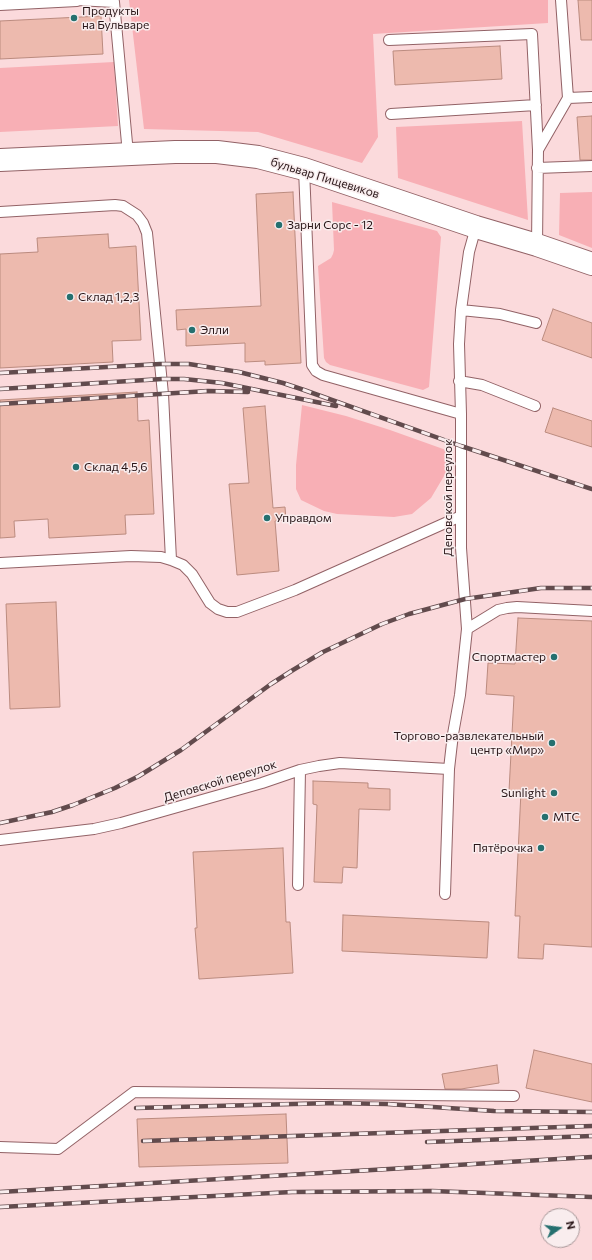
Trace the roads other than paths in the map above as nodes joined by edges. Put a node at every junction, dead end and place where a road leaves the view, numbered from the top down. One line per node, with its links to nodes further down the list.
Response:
1 (77, 0): 3 (lane); 10 (lane)
2 (561, 0): 6 (lane)
3 (0, 5)
4 (389, 40): 7 (lane)
5 (592, 96): 6 (lane)
6 (568, 98): 9 (lane)
7 (536, 105): 8 (lane); 9 (lane)
8 (391, 114)
9 (538, 150): 13 (lane)
10 (128, 154): 11 (main road, бульвар Пищевиков); 14 (main road, бульвар Пищевиков)
11 (0, 160)
12 (592, 166): 13 (lane)
13 (538, 168): 17 (lane)
14 (304, 169): 16 (main road, бульвар Пищевиков); 23 (lane)
15 (0, 212): 25 (lane)
16 (476, 227): 17 (main road, бульвар Пищевиков); 19 (lane, Деповской переулок)
17 (537, 245): 18 (main road, бульвар Пищевиков)
18 (592, 264)
19 (462, 310): 20 (lane); 21 (lane, Деповской переулок)
20 (536, 323)
21 (459, 381): 22 (lane); 23 (lane, Деповской переулок)
22 (535, 406)
23 (460, 414): 24 (lane, Деповской переулок)
24 (461, 516): 25 (lane); 28 (lane, Деповской переулок)
25 (171, 560): 26 (lane)
26 (0, 563)
27 (592, 611): 28 (lane)
28 (467, 629): 29 (lane, Деповской переулок)
29 (449, 769): 30 (lane, Деповской переулок); 33 (lane, Деповской переулок)
30 (300, 770): 31 (lane, Деповской переулок); 32 (lane)
31 (0, 840)
32 (298, 885)
33 (445, 894)
34 (514, 1096): 35 (lane)
35 (0, 1147)

